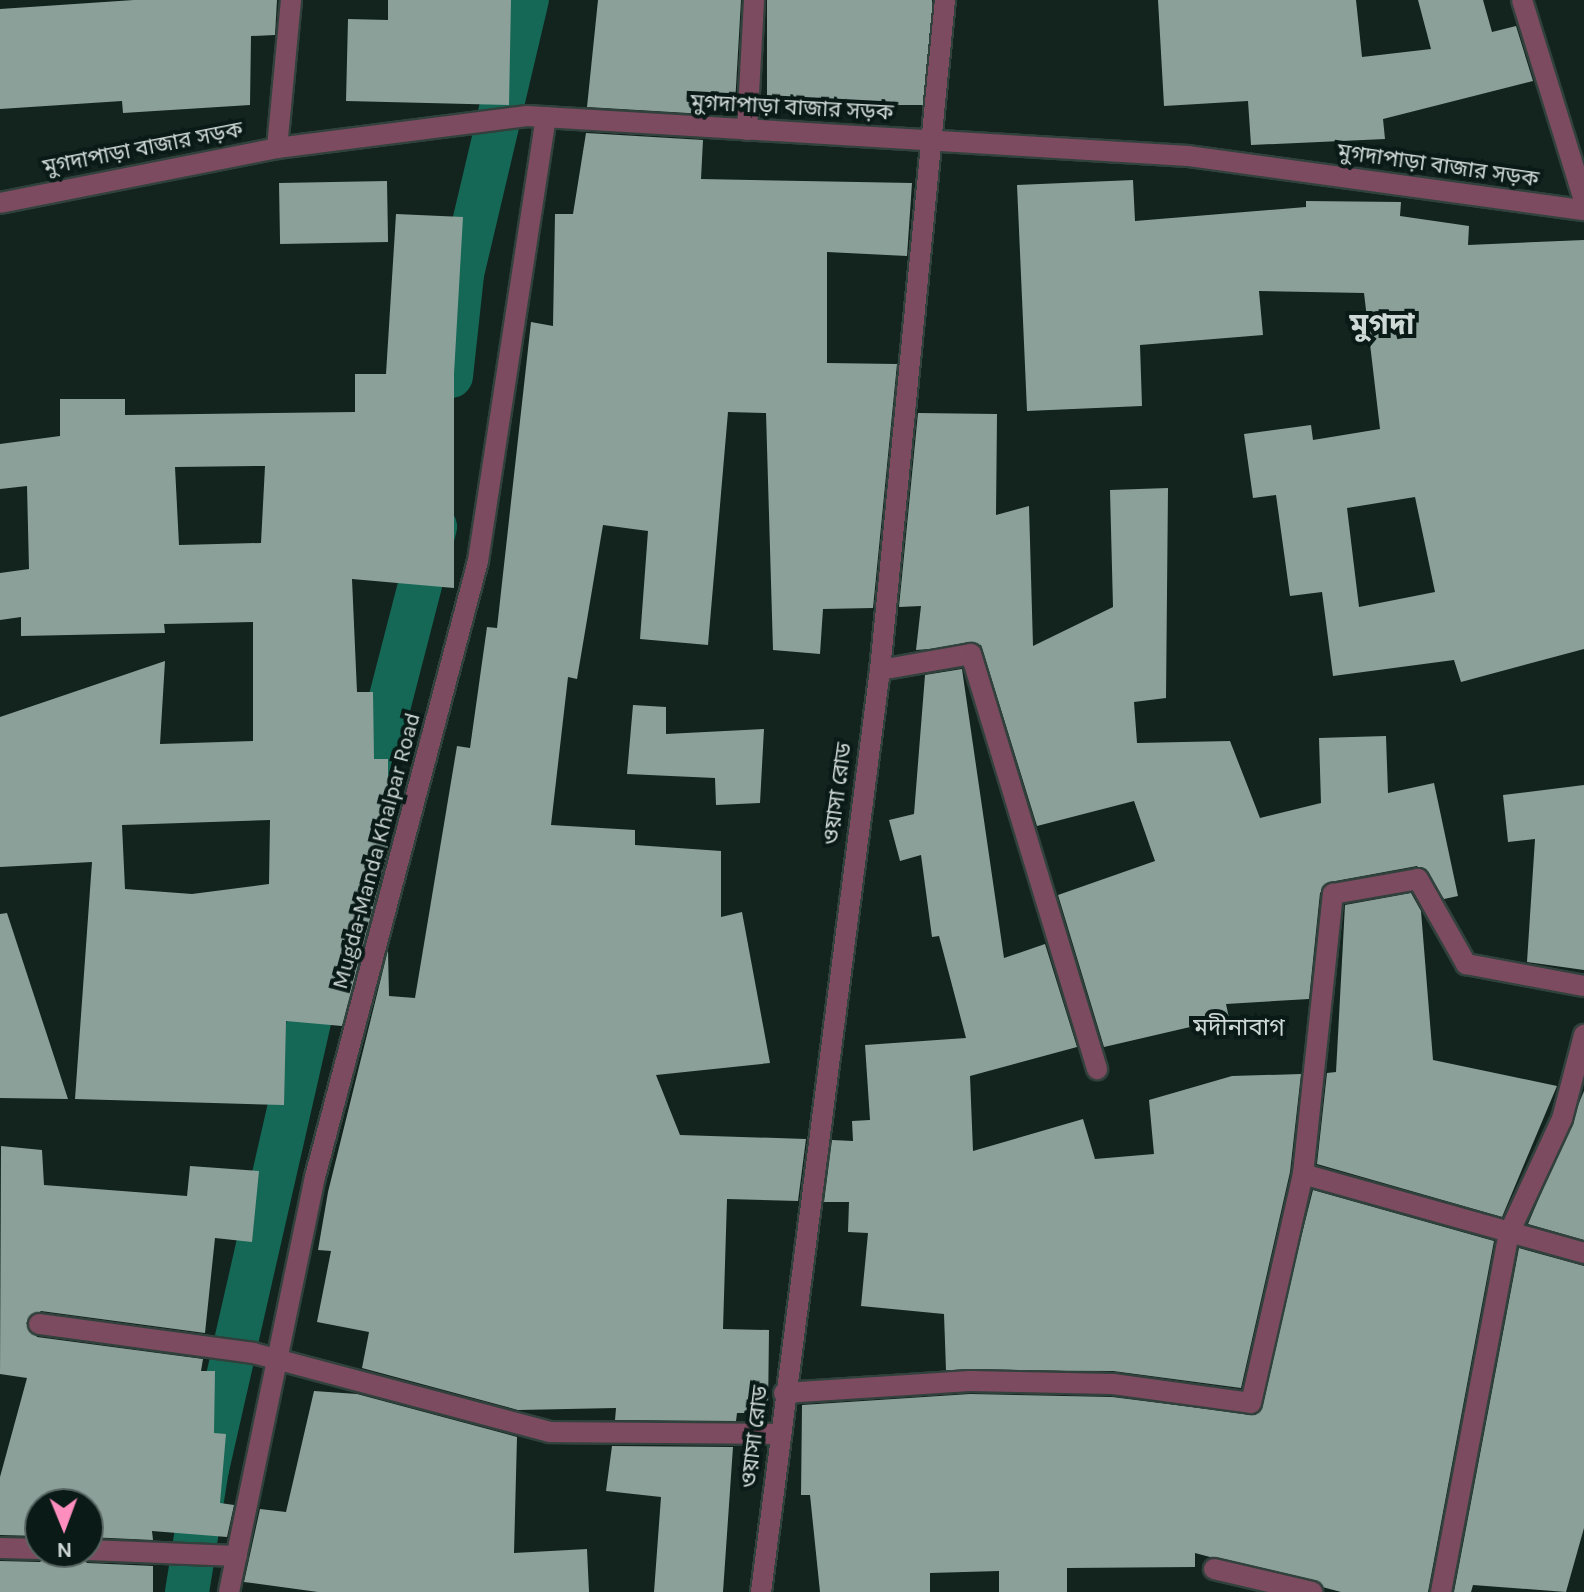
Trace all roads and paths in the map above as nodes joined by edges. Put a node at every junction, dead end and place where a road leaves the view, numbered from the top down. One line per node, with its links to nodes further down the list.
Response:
1 (291, 0): 8 (street)
2 (754, 0): 6 (street)
3 (945, 0): 7 (street, ওয়াসা রোড)
4 (1522, 0): 9 (street)
5 (536, 117): 6 (street, মুগদাপাড়া বাজার সড়ক); 8 (street, মুগদাপাড়া বাজার সড়ক); 20 (street, Mugda-Manda Khalpar Road)
6 (747, 130): 7 (street, মুগদাপাড়া বাজার সড়ক)
7 (935, 140): 11 (street, মুগদাপাড়া বাজার সড়ক); 12 (street, ওয়াসা রোড)
8 (277, 148): 10 (street, মুগদাপাড়া বাজার সড়ক)
9 (1584, 200)
10 (0, 203)
11 (1584, 210)
12 (880, 670): 15 (street); 21 (street, ওয়াসা রোড)
13 (1584, 986): 16 (street)
14 (1584, 1035): 17 (street)
15 (1097, 1069)
16 (1303, 1174): 17 (street); 21 (street)
17 (1509, 1233): 18 (street); 31 (street)
18 (1584, 1253)
19 (39, 1324): 20 (street)
20 (274, 1362): 22 (street); 26 (street, Mugda-Manda Khalpar Road)
21 (784, 1393): 22 (street, ওয়াসা রোড)
22 (780, 1434): 29 (street, ওয়াসা রোড)
23 (0, 1548): 24 (street)
24 (24, 1549)
25 (104, 1551): 26 (street)
26 (237, 1556): 28 (street, Mugda-Manda Khalpar Road)
27 (1214, 1569): 30 (street)
28 (229, 1592)
29 (761, 1592)
30 (1312, 1592)
31 (1441, 1592)

